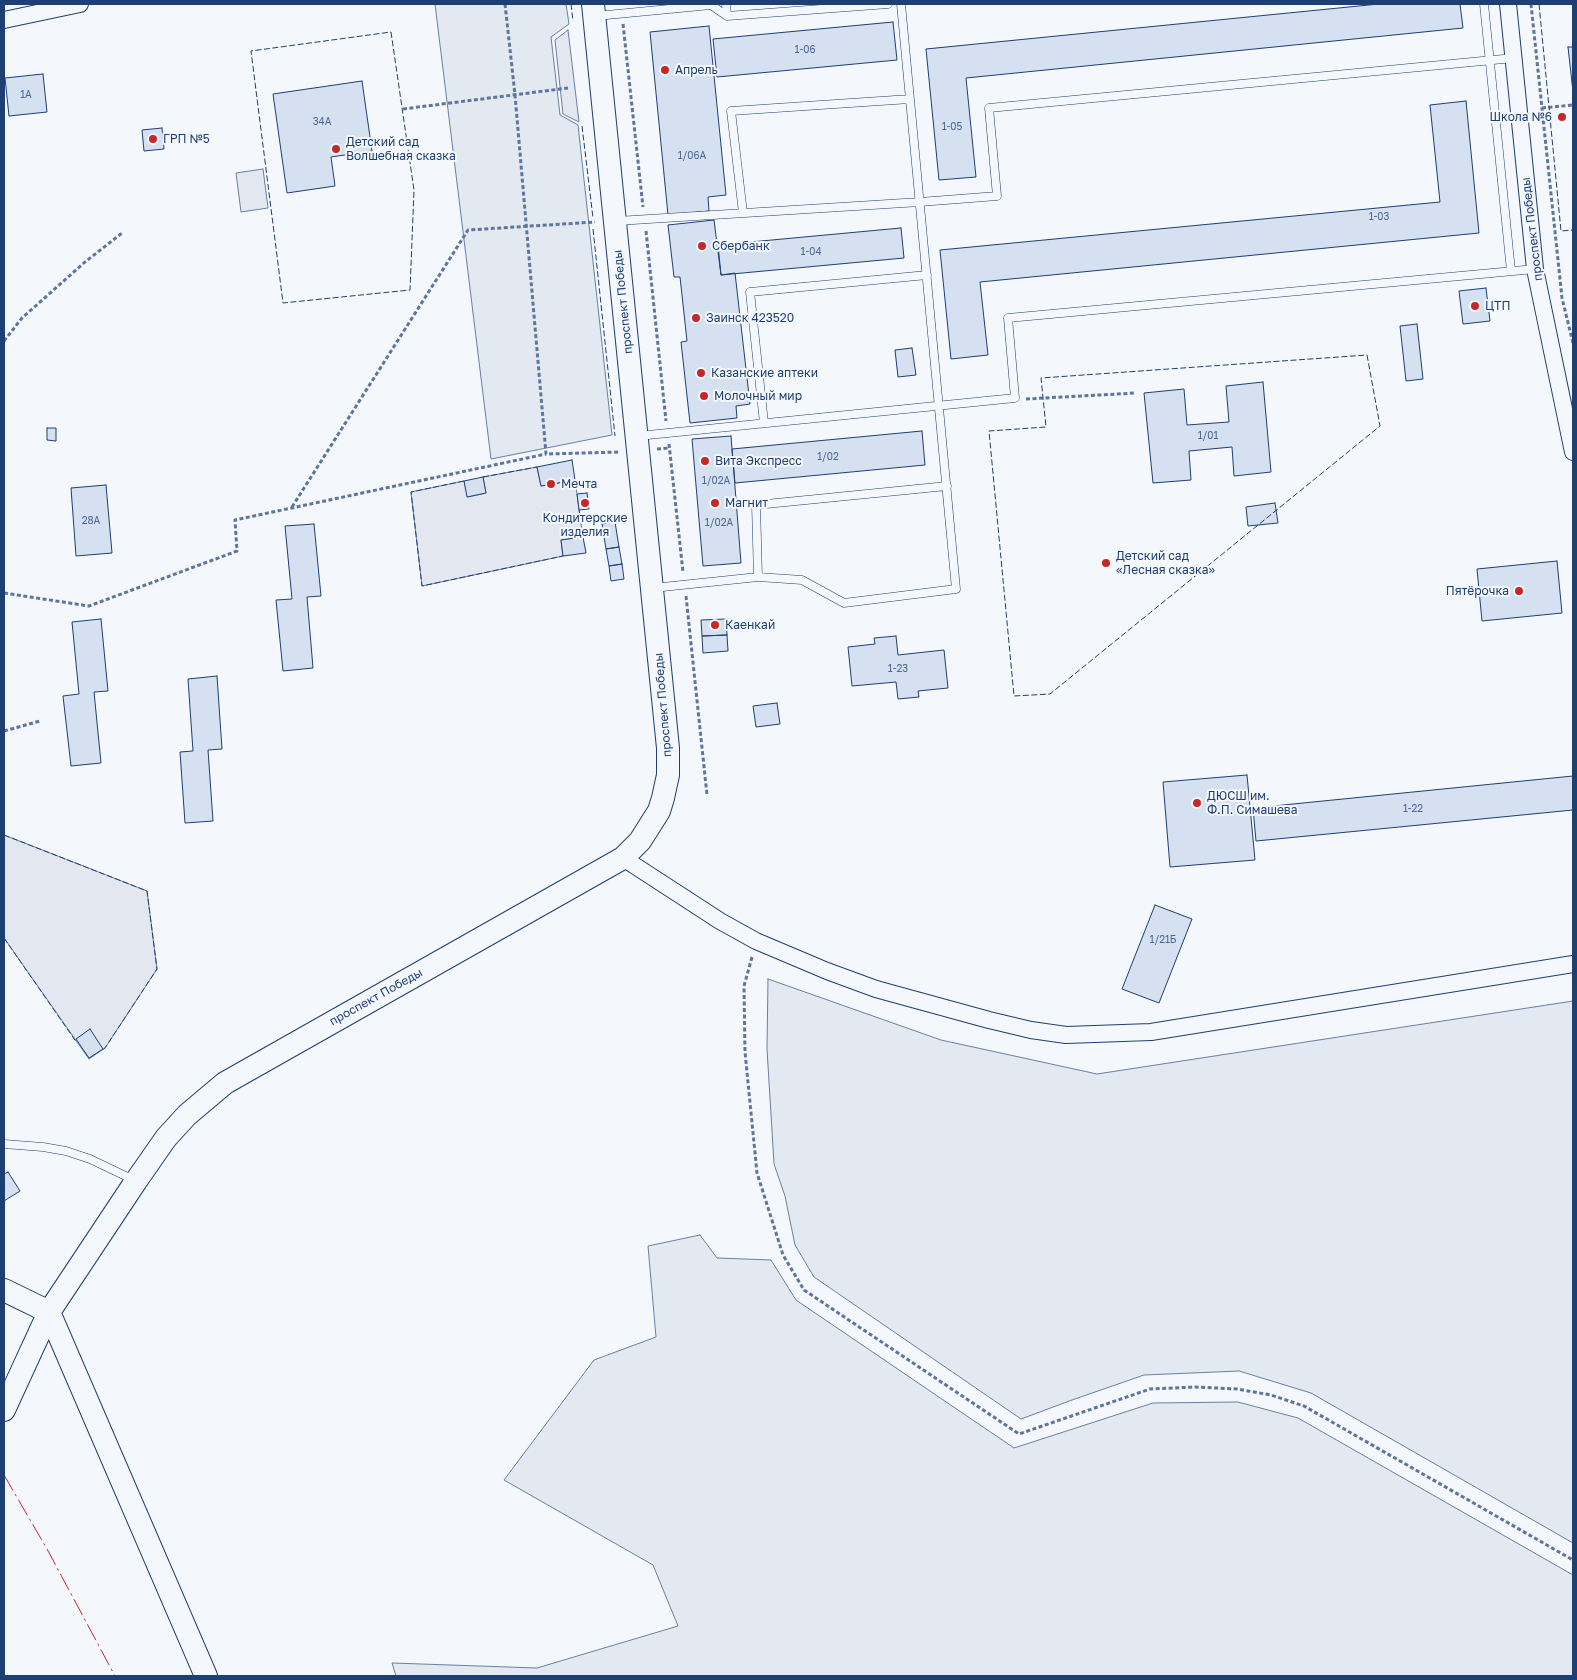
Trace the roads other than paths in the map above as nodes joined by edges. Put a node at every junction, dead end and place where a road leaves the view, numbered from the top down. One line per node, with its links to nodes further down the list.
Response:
1 (79, 4): 9 (street)
2 (726, 4): 8 (lane)
3 (888, 4): 8 (lane)
4 (901, 4): 12 (lane)
5 (1484, 4): 11 (lane)
6 (1508, 4): 10 (street, проспект Победы)
7 (593, 10): 8 (lane); 15 (main road, проспект Победы)
8 (727, 16)
9 (4, 20)
10 (1514, 58): 11 (lane); 16 (street, проспект Победы)
11 (1490, 60): 13 (lane); 17 (lane)
12 (910, 99): 13 (lane); 14 (lane)
13 (920, 202): 14 (lane); 18 (lane)
14 (743, 213): 15 (lane)
15 (614, 221): 21 (main road, проспект Победы)
16 (1535, 269): 17 (lane); 22 (street, проспект Победы)
17 (1511, 271): 19 (lane)
18 (927, 275): 19 (lane); 20 (lane)
19 (939, 406): 20 (lane); 23 (lane)
20 (764, 423): 21 (lane)
21 (637, 444): 25 (main road, проспект Победы)
22 (1573, 452)
23 (947, 486): 24 (lane); 24 (lane)
24 (758, 577): 25 (lane)
25 (652, 588): 26 (main road, проспект Победы)
26 (623, 858): 27 (street); 29 (main road, проспект Победы)
27 (1573, 964)
28 (4, 1144): 29 (lane)
29 (136, 1181): 31 (main road, проспект Победы)
30 (4, 1290): 31 (main road)
31 (49, 1312): 32 (main road, проспект Победы); 33 (main road)
32 (4, 1410)
33 (206, 1676)

